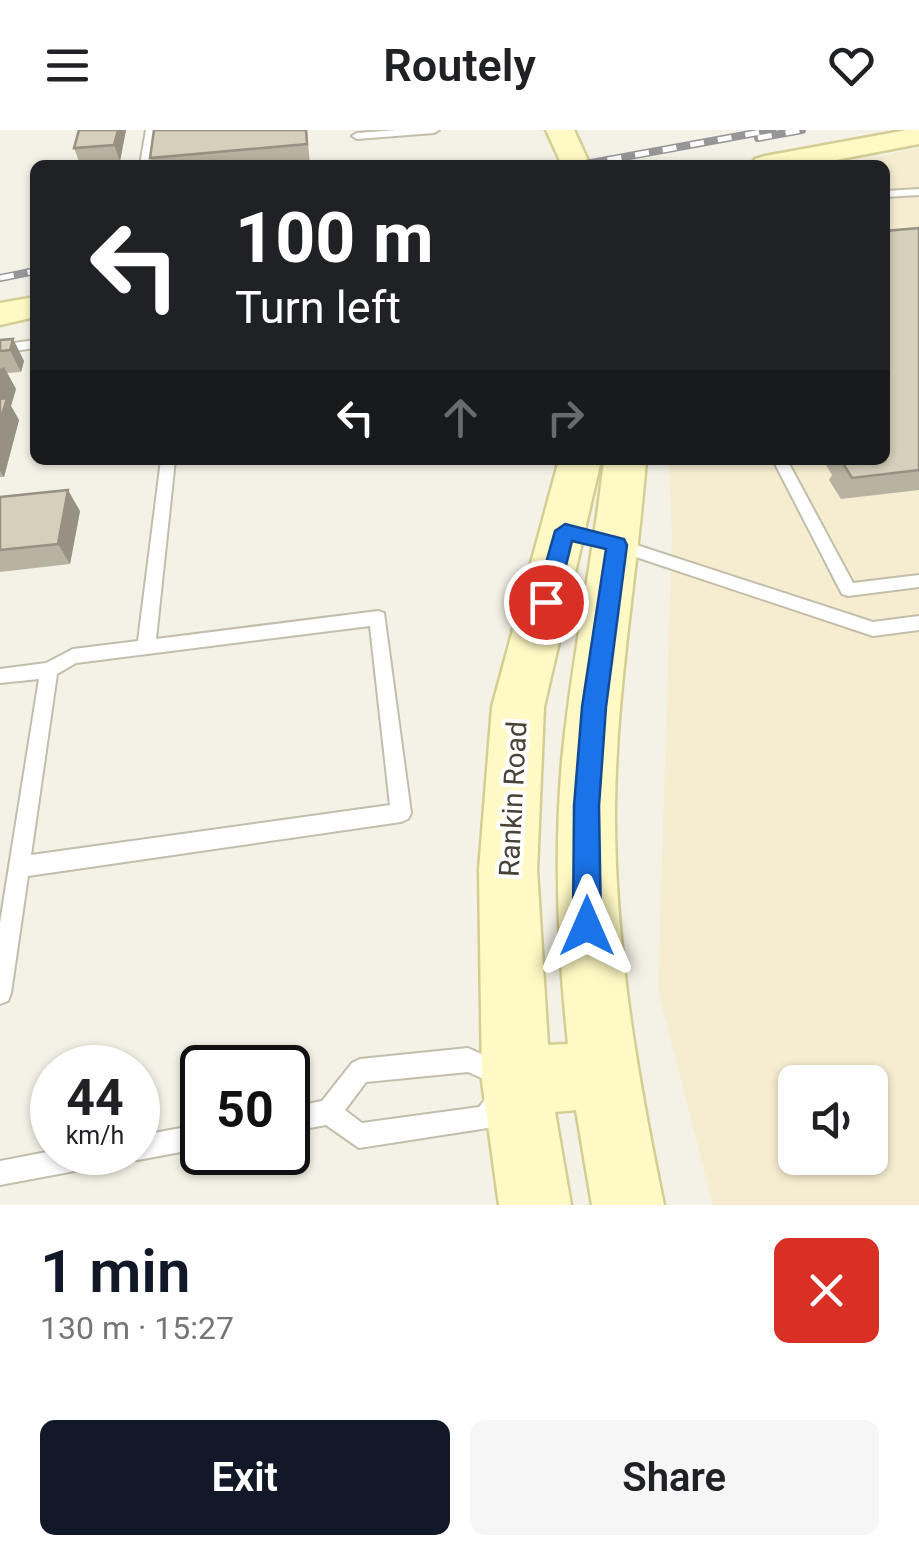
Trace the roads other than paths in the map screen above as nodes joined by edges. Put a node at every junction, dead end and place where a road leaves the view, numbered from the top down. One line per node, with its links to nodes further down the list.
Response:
1 (151, 130): 7 (lane)
2 (434, 130): 5 (lane)
3 (537, 130): 8 (main road)
4 (560, 130): 9 (main road)
5 (357, 136)
6 (919, 136): 10 (main road)
7 (146, 160)
8 (549, 160)
9 (574, 160)
10 (792, 160)
11 (919, 192): 12 (lane)
12 (890, 194)
13 (30, 308): 14 (main road)
14 (0, 314)
15 (30, 345): 16 (lane)
16 (0, 349)
17 (167, 465): 26 (lane)
18 (581, 465): 21 (main road, Rankin Road)
19 (623, 465): 21 (main road, Rankin Road)
20 (783, 465): 23 (lane)
21 (591, 538): 24 (lane); 31 (main road, Rankin Road); 32 (main road, Rankin Road)
22 (919, 582): 23 (lane)
23 (848, 590): 24 (lane)
24 (828, 614): 25 (lane)
25 (919, 624)
26 (146, 647): 27 (lane); 29 (lane)
27 (49, 670): 28 (lane); 29 (lane)
28 (0, 676)
29 (19, 868): 30 (lane)
30 (0, 993)
31 (602, 1075): 32 (main road); 38 (main road, Rankin Road)
32 (516, 1081): 33 (lane); 33 (lane); 37 (main road, Rankin Road)
33 (329, 1112): 34 (lane)
34 (310, 1116)
35 (30, 1167): 36 (lane)
36 (0, 1173)
37 (534, 1205)
38 (628, 1205)

